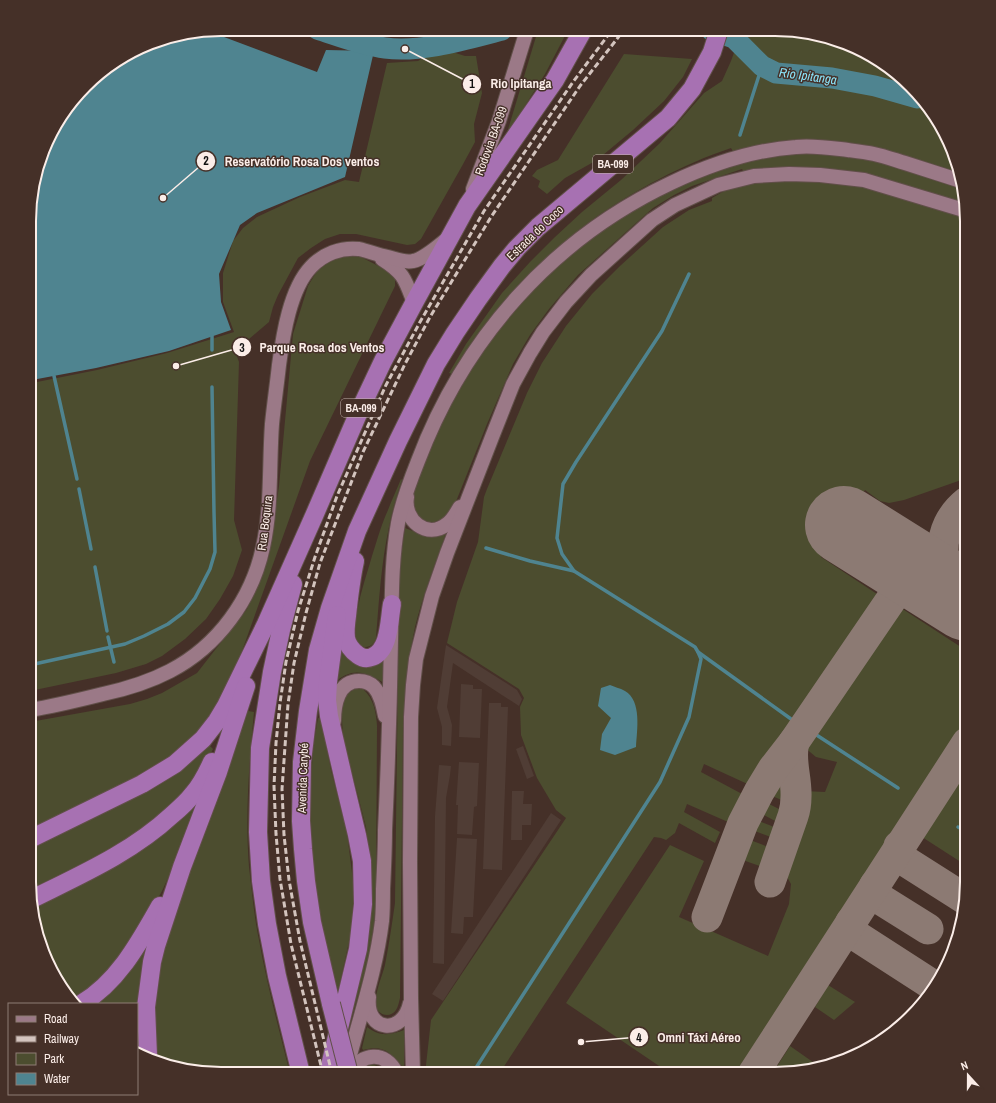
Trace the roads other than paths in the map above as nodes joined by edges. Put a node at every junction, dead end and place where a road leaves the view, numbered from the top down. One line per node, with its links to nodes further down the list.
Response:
1 (525, 36): 5 (main road, Rodovia BA-099)
2 (579, 36): 5 (highway, BA-099)
3 (717, 36): 12 (highway, Estrada do Coco / BA-099)
4 (955, 179): 10 (main road)
5 (467, 206): 7 (highway, BA-099)
6 (960, 209): 11 (main road)
7 (451, 236): 8 (main road, Rua Boquira); 9 (highway, BA-099)
8 (371, 253): 9 (main road, Rua Boquira); 18 (main road, Rua Boquira)
9 (414, 303): 13 (highway, BA-099)
10 (409, 485): 11 (main road); 15 (main road)
11 (472, 488): 25 (main road)
12 (377, 489): 14 (highway, Avenida Carybé); 15 (highway)
13 (314, 516): 16 (highway); 28 (highway)
14 (341, 574): 20 (highway); 30 (highway, Avenida Carybé, bridge)
15 (392, 604): 19 (main road)
16 (266, 624): 17 (highway); 21 (highway)
17 (240, 706): 22 (highway); 23 (highway)
18 (36, 709)
19 (389, 738): 20 (main road); 24 (main road)
20 (338, 755): 29 (highway)
21 (36, 836)
22 (182, 867): 26 (highway); 27 (highway)
23 (36, 897)
24 (370, 985): 25 (main road); 31 (main road)
25 (411, 998): 34 (main road)
26 (82, 1003)
27 (148, 1052)
28 (299, 1067)
29 (330, 1067)
30 (346, 1067)
31 (349, 1067)
32 (353, 1067): 33 (main road)
33 (393, 1067)
34 (413, 1067)

